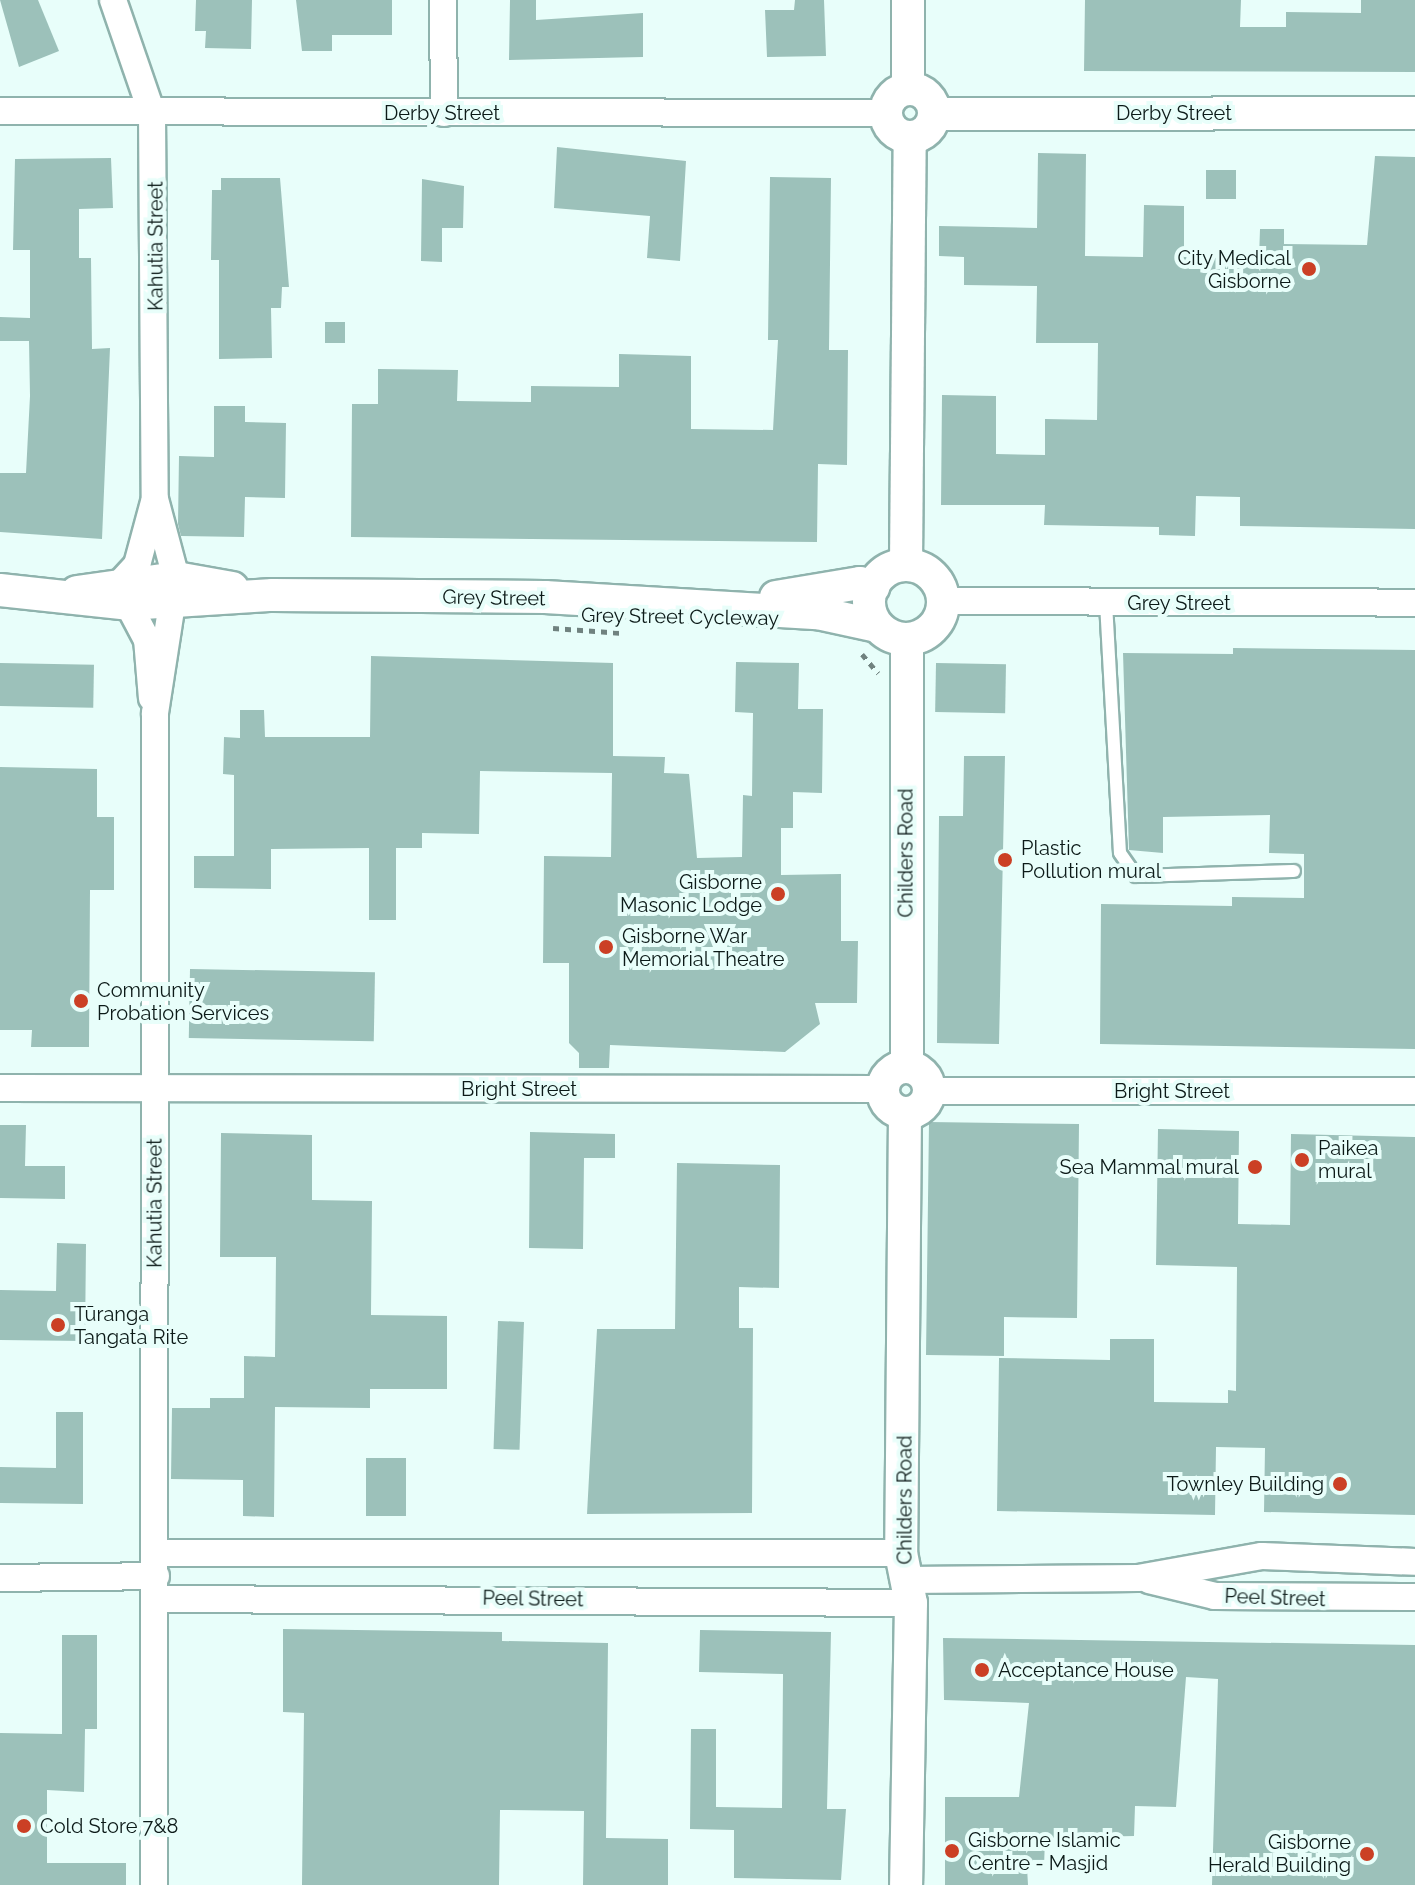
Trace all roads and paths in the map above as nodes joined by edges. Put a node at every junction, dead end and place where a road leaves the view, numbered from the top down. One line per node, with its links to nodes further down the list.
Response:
1 (113, 0): 6 (street, Kahutia Street)
2 (443, 0): 7 (street)
3 (908, 0): 4 (street)
4 (908, 88): 8 (street); 10 (street)
5 (0, 111): 6 (street, Derby Street)
6 (152, 113): 7 (street, Derby Street); 12 (street, Kahutia Street)
7 (444, 113): 8 (street, Derby Street)
8 (885, 113): 11 (street)
9 (1415, 113): 10 (street, Derby Street)
10 (934, 114): 11 (street)
11 (910, 137): 13 (street)
12 (155, 499): 16 (street, Kahutia Street); 17 (street, Kahutia Street)
13 (906, 564): 14 (street); 18 (street)
14 (873, 587): 21 (street, Grey Street); 22 (street)
15 (0, 590): 17 (street, Grey Street)
16 (174, 591): 17 (street, Grey Street); 21 (street, Grey Street); 28 (street, Kahutia Street)
17 (125, 592): 28 (street, Kahutia Street)
18 (944, 601): 19 (street, Grey Street); 25 (street)
19 (1106, 603): 20 (street, Grey Street); 29 (lane)
20 (1415, 603)
21 (714, 606): 22 (street, Grey Street)
22 (877, 626): 25 (street)
23 (548, 627): 24 (path, Grey Street Cycleway)
24 (631, 633)
25 (907, 639): 30 (street, Childers Road)
26 (853, 649): 27 (path)
27 (884, 675)
28 (155, 713): 33 (street, Kahutia Street)
29 (1294, 871)
30 (907, 1066): 32 (street); 34 (street)
31 (0, 1088): 33 (street, Bright Street)
32 (883, 1089): 33 (street, Bright Street); 36 (street)
33 (155, 1091): 38 (street, Kahutia Street)
34 (930, 1091): 35 (street, Bright Street); 36 (street)
35 (1415, 1091)
36 (905, 1113): 41 (street, Childers Road)
37 (1415, 1562): 40 (street, Peel Street)
38 (156, 1576): 39 (street, Peel Street); 41 (street, Peel Street); 41 (street, Peel Street); 43 (street, Kahutia Street)
39 (0, 1578)
40 (1138, 1578): 41 (street, Peel Street); 42 (street, Peel Street)
41 (906, 1579): 44 (street, Childers Road)
42 (1415, 1597)
43 (154, 1885)
44 (906, 1885)

